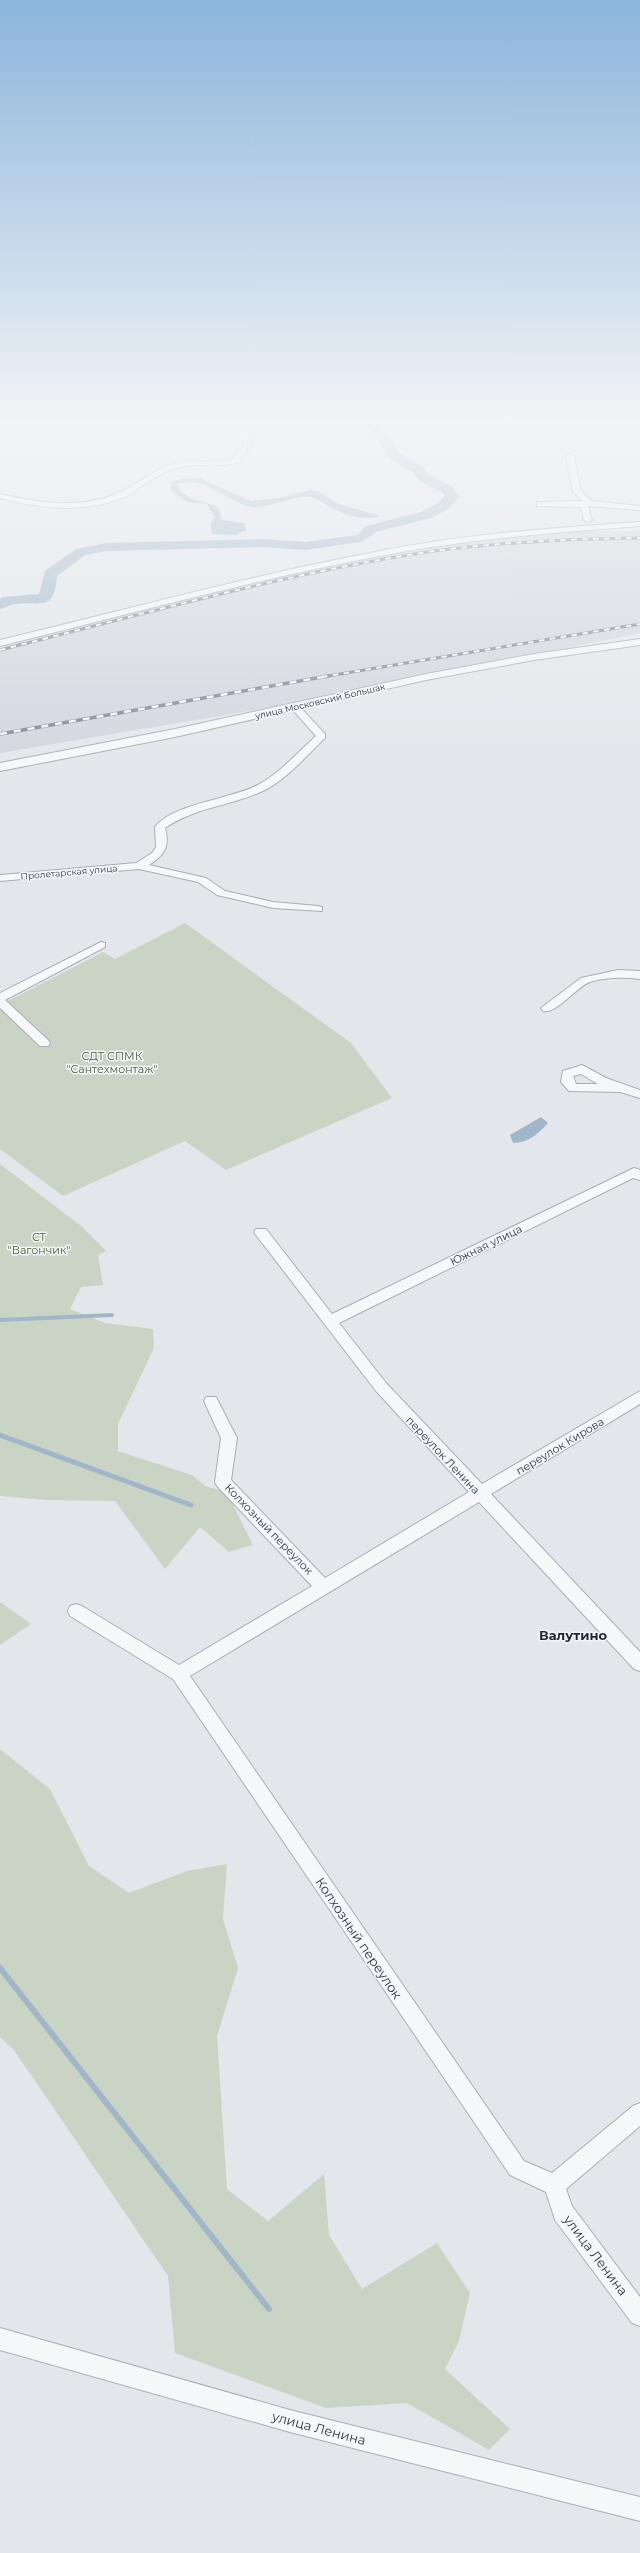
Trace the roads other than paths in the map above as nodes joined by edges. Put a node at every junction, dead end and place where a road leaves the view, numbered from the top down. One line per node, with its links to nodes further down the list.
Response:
1 (451, 543): 3 (street)
2 (640, 642): 4 (street, улица Московский Большак)
3 (0, 643)
4 (295, 707): 5 (street, улица Московский Большак); 6 (street, Пролетарская улица)
5 (0, 766)
6 (138, 866): 7 (street, Пролетарская улица); 8 (street, Пролетарская улица)
7 (0, 878)
8 (318, 908)
9 (101, 945): 11 (street)
10 (640, 975): 13 (street)
11 (0, 998)
12 (0, 1002): 14 (street)
13 (547, 1008)
14 (44, 1043)
15 (619, 1088): 16 (street)
16 (640, 1094)
17 (640, 1176): 19 (street, Южная улица)
18 (261, 1232): 19 (street, переулок Ленина)
19 (331, 1320): 22 (street, переулок Ленина)
20 (640, 1397): 22 (street, переулок Кирова)
21 (211, 1401): 23 (street, Колхозный переулок)
22 (479, 1494): 23 (street); 25 (street, переулок Ленина)
23 (324, 1587): 26 (street)
24 (76, 1611): 26 (street, Колхозный переулок)
25 (640, 1664)
26 (179, 1674): 28 (street, Колхозный переулок)
27 (640, 2113): 28 (street)
28 (554, 2185): 29 (street, улица Ленина)
29 (640, 2315)
30 (0, 2340): 31 (street, улица Ленина)
31 (640, 2509)

